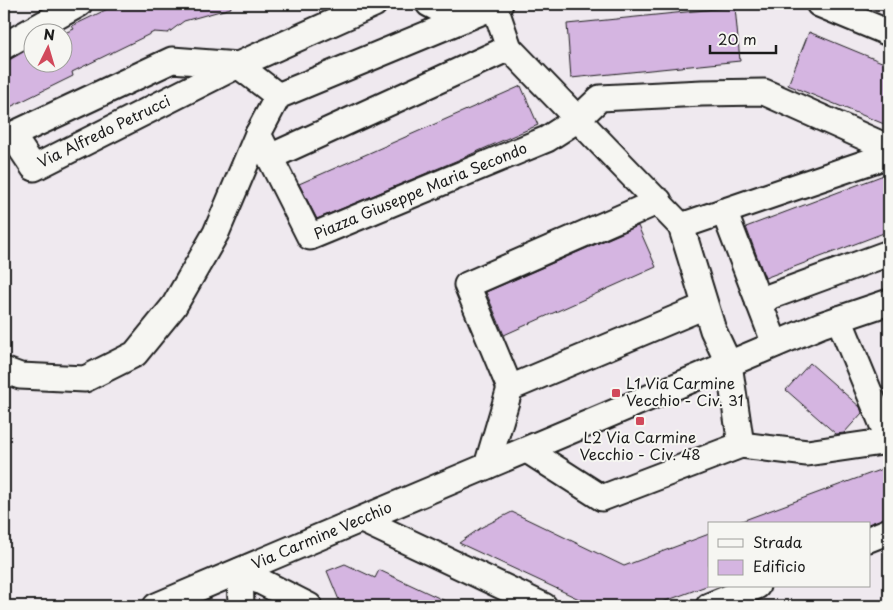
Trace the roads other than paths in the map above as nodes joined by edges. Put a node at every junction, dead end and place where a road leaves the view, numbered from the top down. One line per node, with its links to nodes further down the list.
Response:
1 (79, 4): 8 (street)
2 (374, 4): 10 (street, Via Alfredo Petrucci)
3 (429, 4): 6 (street)
4 (819, 4): 7 (street)
5 (496, 5): 6 (street); 9 (street)
6 (460, 20): 11 (street)
7 (889, 33)
8 (4, 46)
9 (509, 48): 12 (street); 16 (street)
10 (238, 65): 10 (street, Via Alfredo Petrucci); 11 (street)
11 (278, 96): 13 (street)
12 (578, 118): 14 (street, Piazza Giuseppe Maria Secondo); 16 (street, Piazza Giuseppe Maria Secondo); 17 (street)
13 (258, 134): 16 (street, Piazza Giuseppe Maria Secondo); 27 (street)
14 (889, 148)
15 (889, 155): 18 (street)
16 (270, 157)
17 (659, 201): 19 (street); 28 (street)
18 (724, 211): 19 (street); 21 (street)
19 (681, 226): 23 (street)
20 (889, 254): 21 (street)
21 (758, 301): 25 (street)
22 (889, 302): 24 (street, Via Carmine Vecchio)
23 (705, 306): 26 (street); 28 (street)
24 (839, 319): 25 (street, Via Carmine Vecchio); 29 (street)
25 (776, 344): 26 (street, Via Carmine Vecchio)
26 (729, 364): 30 (street); 31 (street, Via Carmine Vecchio)
27 (4, 370)
28 (510, 388): 32 (street)
29 (889, 441): 30 (street)
30 (741, 445): 31 (street)
31 (527, 450): 32 (street, Via Carmine Vecchio)
32 (487, 466): 33 (street, Via Carmine Vecchio)
33 (362, 520): 36 (street, Via Carmine Vecchio); 41 (street)
34 (889, 531): 35 (street)
35 (870, 539)
36 (240, 571): 38 (street, Via Carmine Vecchio); 39 (street); 40 (street)
37 (752, 588): 42 (street)
38 (156, 606)
39 (241, 606)
40 (309, 606)
41 (544, 606)
42 (709, 606)

